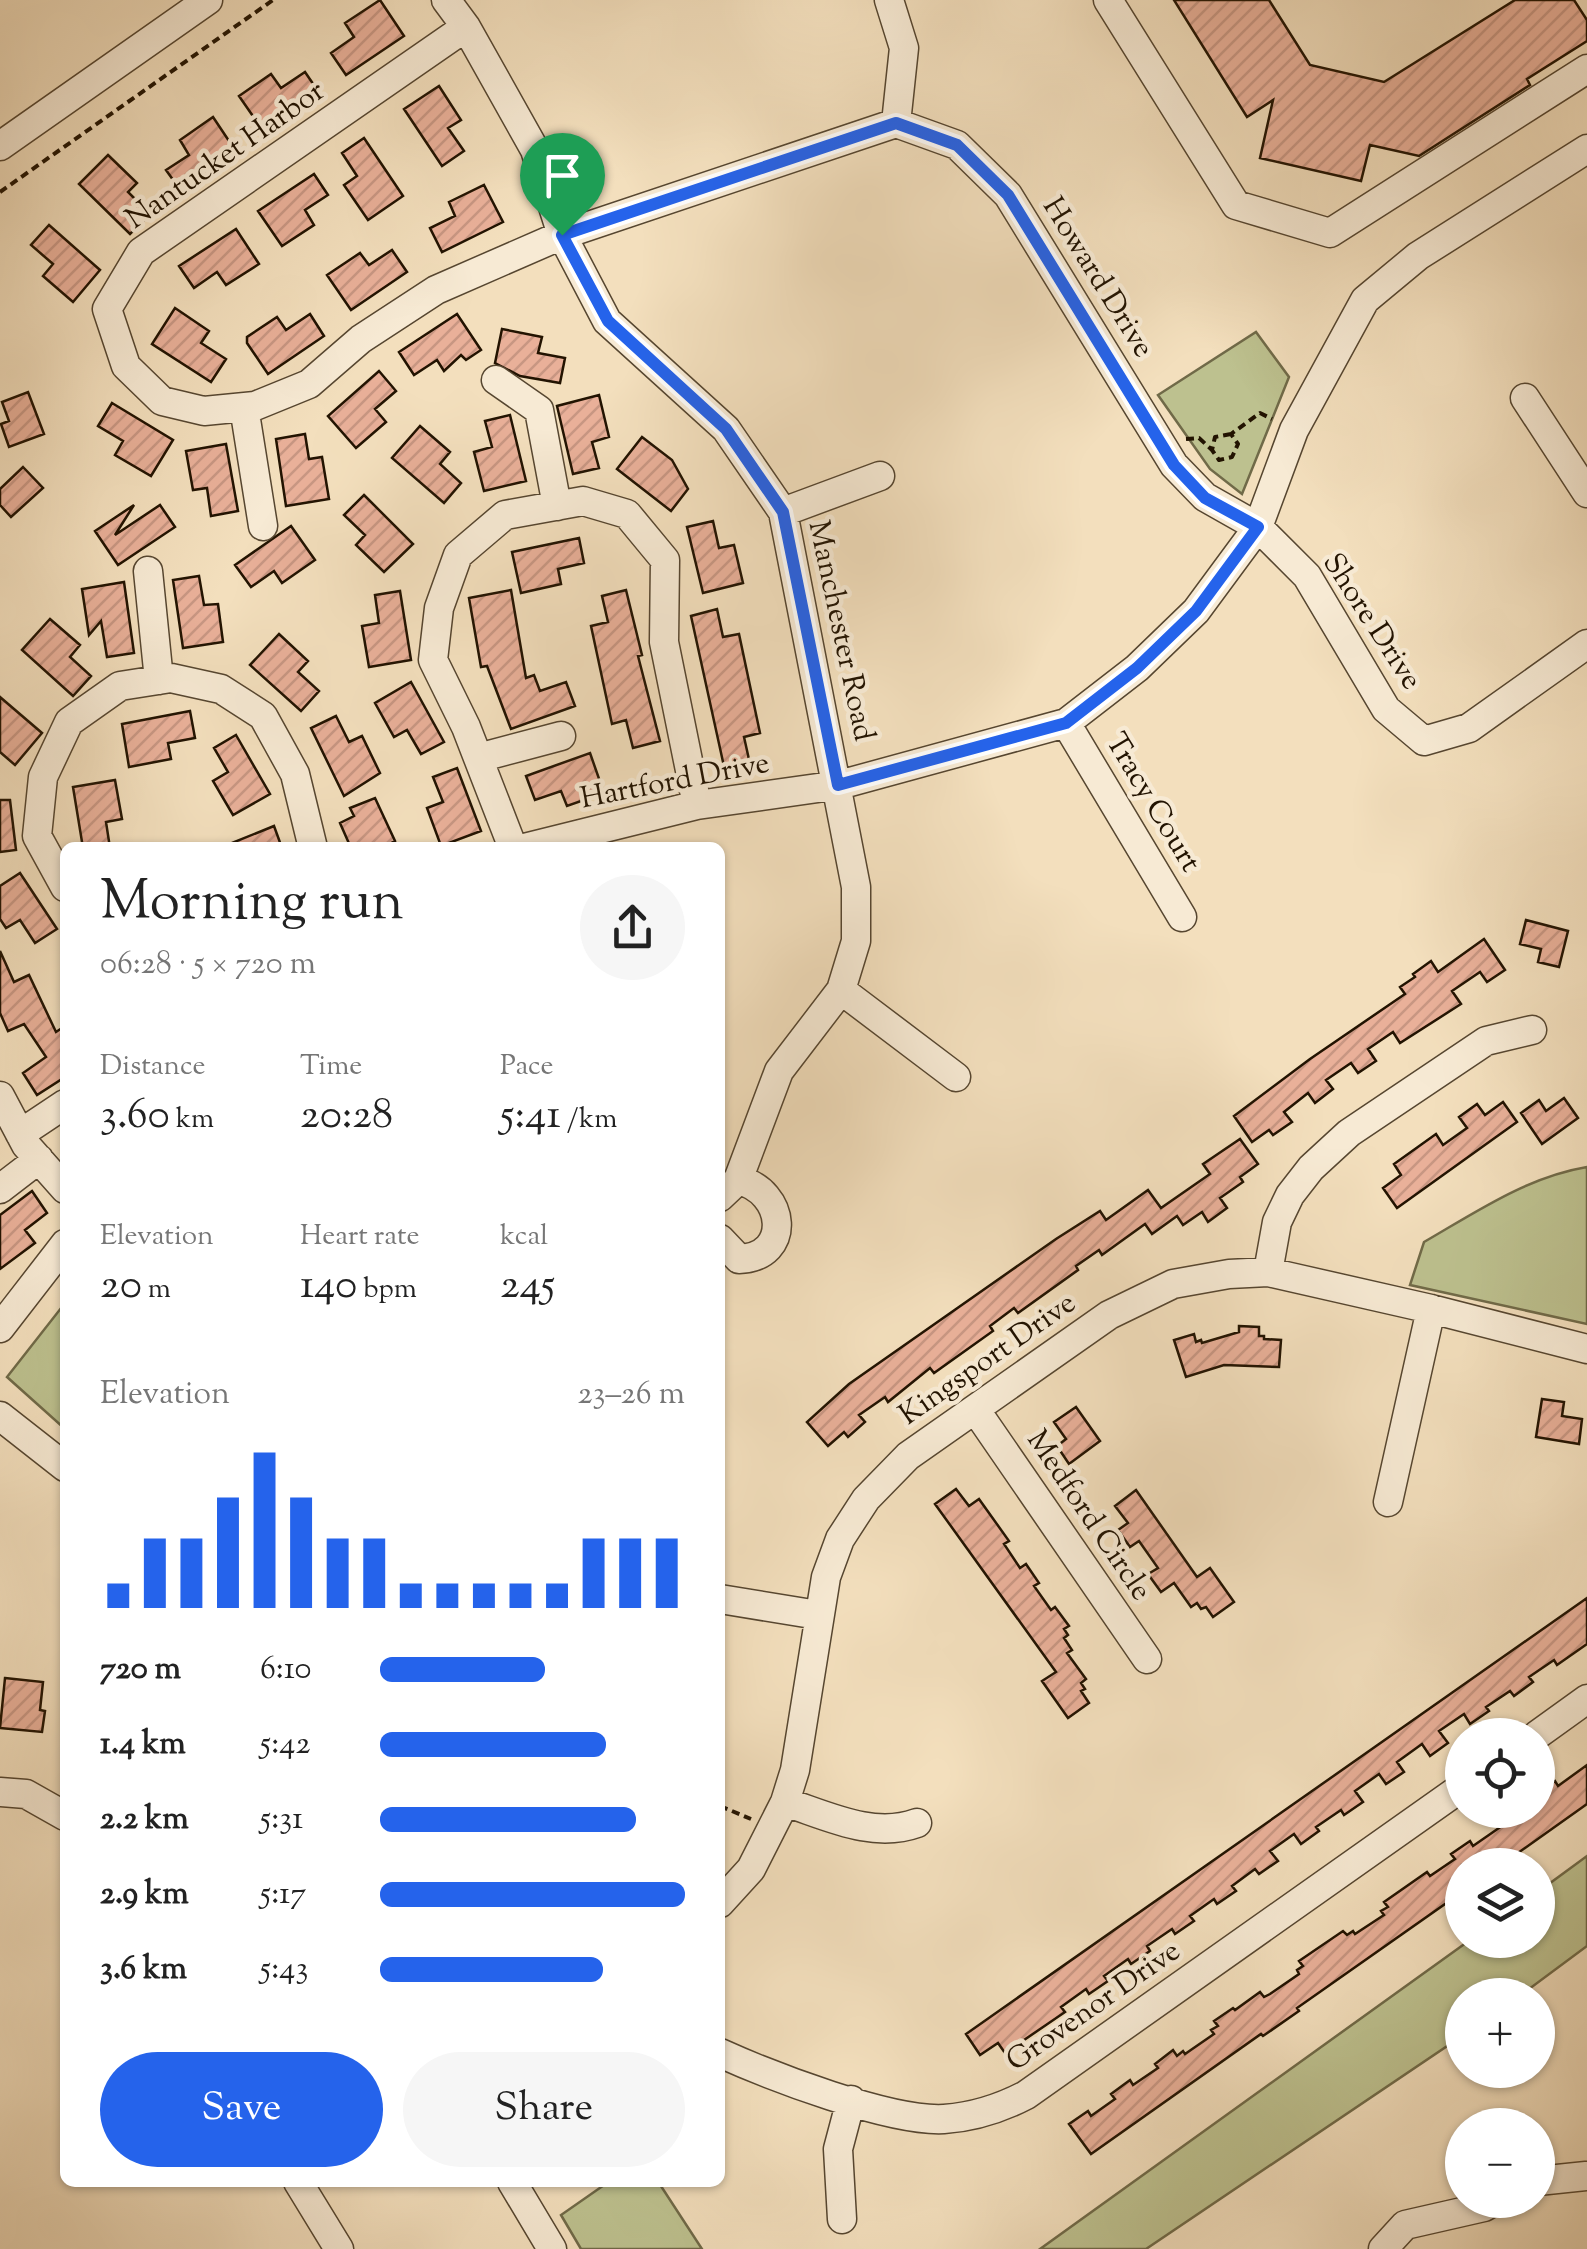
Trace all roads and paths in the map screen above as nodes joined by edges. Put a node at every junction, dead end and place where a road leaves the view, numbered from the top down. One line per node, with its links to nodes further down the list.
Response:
1 (208, 0): 9 (street)
2 (273, 0): 11 (path)
3 (446, 0): 6 (street, Manchester Road)
4 (889, 0): 8 (street)
5 (1108, 0): 7 (street)
6 (466, 27): 12 (street, Manchester Road); 15 (street, Nantucket Harbor)
7 (1587, 69)
8 (896, 123): 12 (street); 25 (street, Howard Drive)
9 (0, 146)
10 (1587, 149): 25 (street)
11 (0, 192)
12 (562, 235): 15 (street, Nantucket Harbor); 23 (street, Manchester Road)
13 (496, 380): 22 (street)
14 (1525, 398): 21 (street)
15 (244, 408): 24 (street)
16 (1272, 419): 17 (path)
17 (1231, 434): 19 (path); 19 (path)
18 (1184, 439): 19 (path)
19 (1212, 450)
20 (880, 476): 23 (street)
21 (1587, 492)
22 (556, 506): 31 (street); 33 (street)
23 (783, 512): 32 (street, Manchester Road)
24 (263, 526)
25 (1258, 527): 27 (street, Shore Drive); 29 (street)
26 (148, 571): 28 (street)
27 (1587, 644)
28 (159, 680): 34 (street); 37 (street)
29 (1066, 723): 32 (street, Hartford Drive); 38 (street, Tracy Court)
30 (561, 736): 31 (street)
31 (478, 758): 35 (street)
32 (838, 785): 33 (street, Hartford Drive); 39 (street, Manchester Road)
33 (697, 805): 36 (street, Hartford Drive)
34 (312, 842)
35 (511, 842)
36 (548, 842)
37 (60, 878)
38 (1182, 917)
39 (841, 990): 41 (street); 47 (street)
40 (1532, 1030): 51 (street)
41 (956, 1077)
42 (0, 1096): 44 (street)
43 (60, 1107): 44 (street)
44 (20, 1134): 45 (street)
45 (39, 1159): 46 (street); 48 (street)
46 (60, 1182)
47 (729, 1188): 49 (street)
48 (0, 1189)
49 (725, 1246)
50 (60, 1250): 53 (street)
51 (1268, 1272): 52 (street, Kingsport Drive); 55 (street, Kingsport Drive)
52 (1431, 1309): 54 (street, Kingsport Drive); 58 (street)
53 (0, 1328)
54 (1587, 1349)
55 (975, 1409): 60 (street, Kingsport Drive); 61 (street, Medford Circle)
56 (0, 1416): 57 (street)
57 (60, 1464)
58 (1388, 1502)
59 (725, 1600): 60 (street)
60 (818, 1615): 66 (street, Kingsport Drive)
61 (1146, 1659)
62 (1587, 1700): 63 (street)
63 (1555, 1722)
64 (0, 1792): 68 (street)
65 (1445, 1799): 73 (street, Grovenor Drive)
66 (785, 1802): 70 (street); 71 (street, Kingsport Drive)
67 (725, 1808): 69 (path)
68 (60, 1813)
69 (751, 1818)
70 (917, 1823)
71 (725, 1898)
72 (725, 2055): 73 (street, Grovenor Drive)
73 (850, 2100): 79 (street)
74 (1587, 2176): 75 (street)
75 (1555, 2179)
76 (303, 2187): 80 (street)
77 (515, 2187): 81 (street)
78 (1445, 2216): 82 (street)
79 (842, 2220)
80 (339, 2249)
81 (552, 2249)
82 (1383, 2249)

